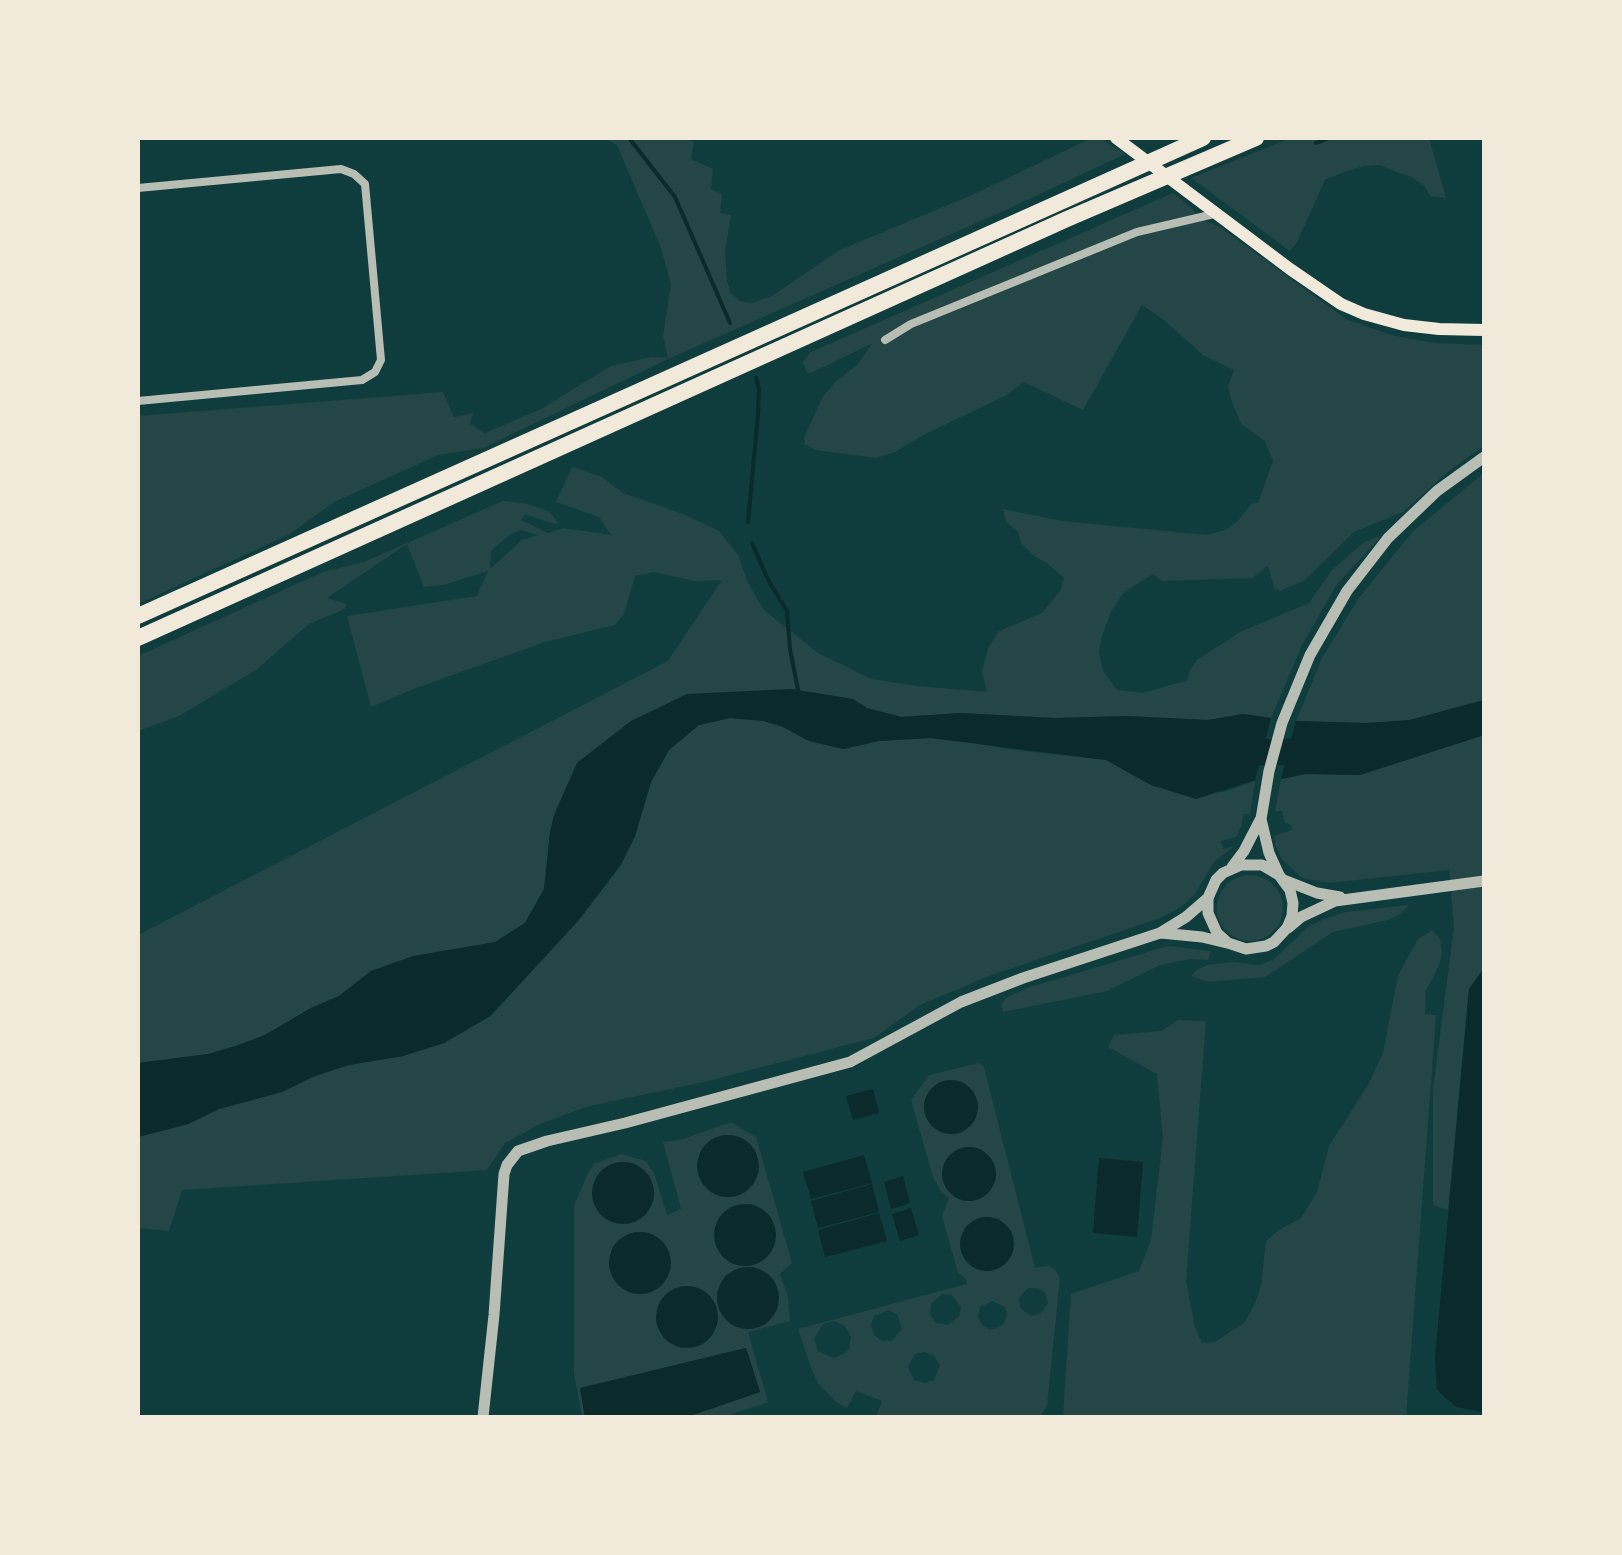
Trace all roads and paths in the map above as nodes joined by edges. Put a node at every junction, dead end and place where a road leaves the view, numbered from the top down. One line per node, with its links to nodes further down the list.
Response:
1 (1116, 138): 5 (main road)
2 (1203, 138): 10 (highway)
3 (1256, 138): 11 (highway)
4 (138, 188): 8 (street)
5 (1214, 214): 6 (main road); 7 (street)
6 (1484, 330)
7 (885, 340)
8 (138, 401)
9 (1484, 457): 12 (street)
10 (138, 616)
11 (138, 638)
12 (1259, 828): 13 (street); 14 (street)
13 (1232, 868): 14 (street); 16 (street)
14 (1281, 877): 17 (street); 18 (street)
15 (1484, 881): 17 (street)
16 (1208, 898): 19 (street); 20 (street)
17 (1352, 898): 18 (street)
18 (1287, 928): 20 (street)
19 (1160, 933): 20 (street); 21 (street)
20 (1228, 943)
21 (483, 1417)

